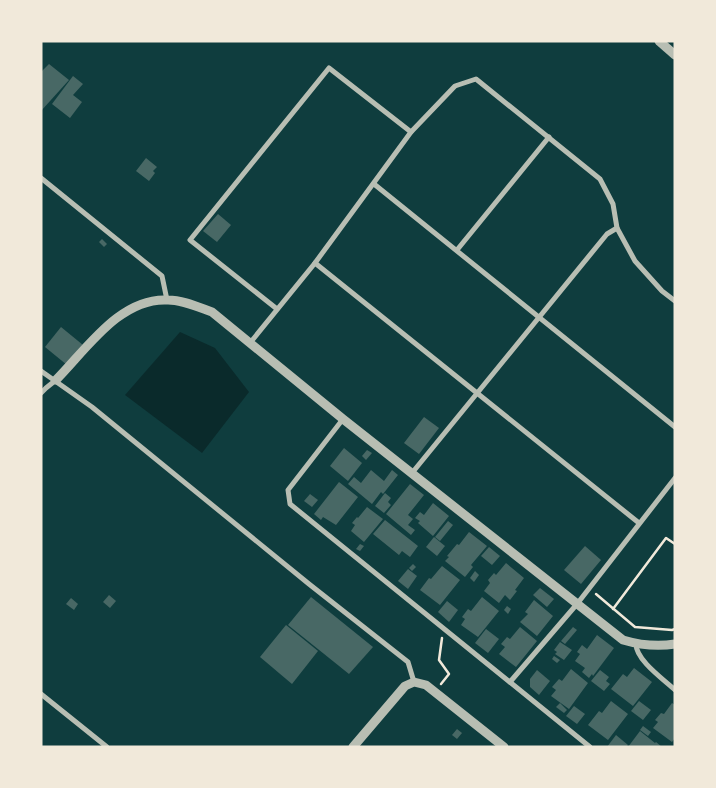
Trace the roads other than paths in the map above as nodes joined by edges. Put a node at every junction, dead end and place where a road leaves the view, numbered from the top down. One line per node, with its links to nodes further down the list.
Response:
1 (659, 41): 2 (street)
2 (675, 55)
3 (411, 132): 4 (street); 6 (street); 12 (street)
4 (549, 137): 7 (street); 8 (street)
5 (41, 178): 10 (street)
6 (374, 184): 8 (street); 9 (street)
7 (617, 228): 11 (street); 13 (street)
8 (456, 250): 13 (street)
9 (315, 263): 12 (street); 18 (street)
10 (168, 300): 14 (street); 16 (street)
11 (675, 301)
12 (277, 309): 14 (street)
13 (540, 317): 18 (street); 20 (street)
14 (250, 343): 19 (street)
15 (41, 370): 16 (street)
16 (56, 380): 17 (street); 27 (street)
17 (41, 393)
18 (478, 393): 21 (street); 23 (street)
19 (343, 419): 21 (street); 28 (street)
20 (675, 427)
21 (412, 472): 24 (street)
22 (675, 478): 23 (street)
23 (639, 523): 24 (street)
24 (576, 604): 25 (street); 28 (street)
25 (636, 644): 26 (street); 29 (street)
26 (675, 644)
27 (414, 682): 32 (street); 33 (street)
28 (510, 682): 34 (street)
29 (675, 690)
30 (41, 694): 31 (street)
31 (108, 747)
32 (353, 747)
33 (504, 747)
34 (590, 747)

